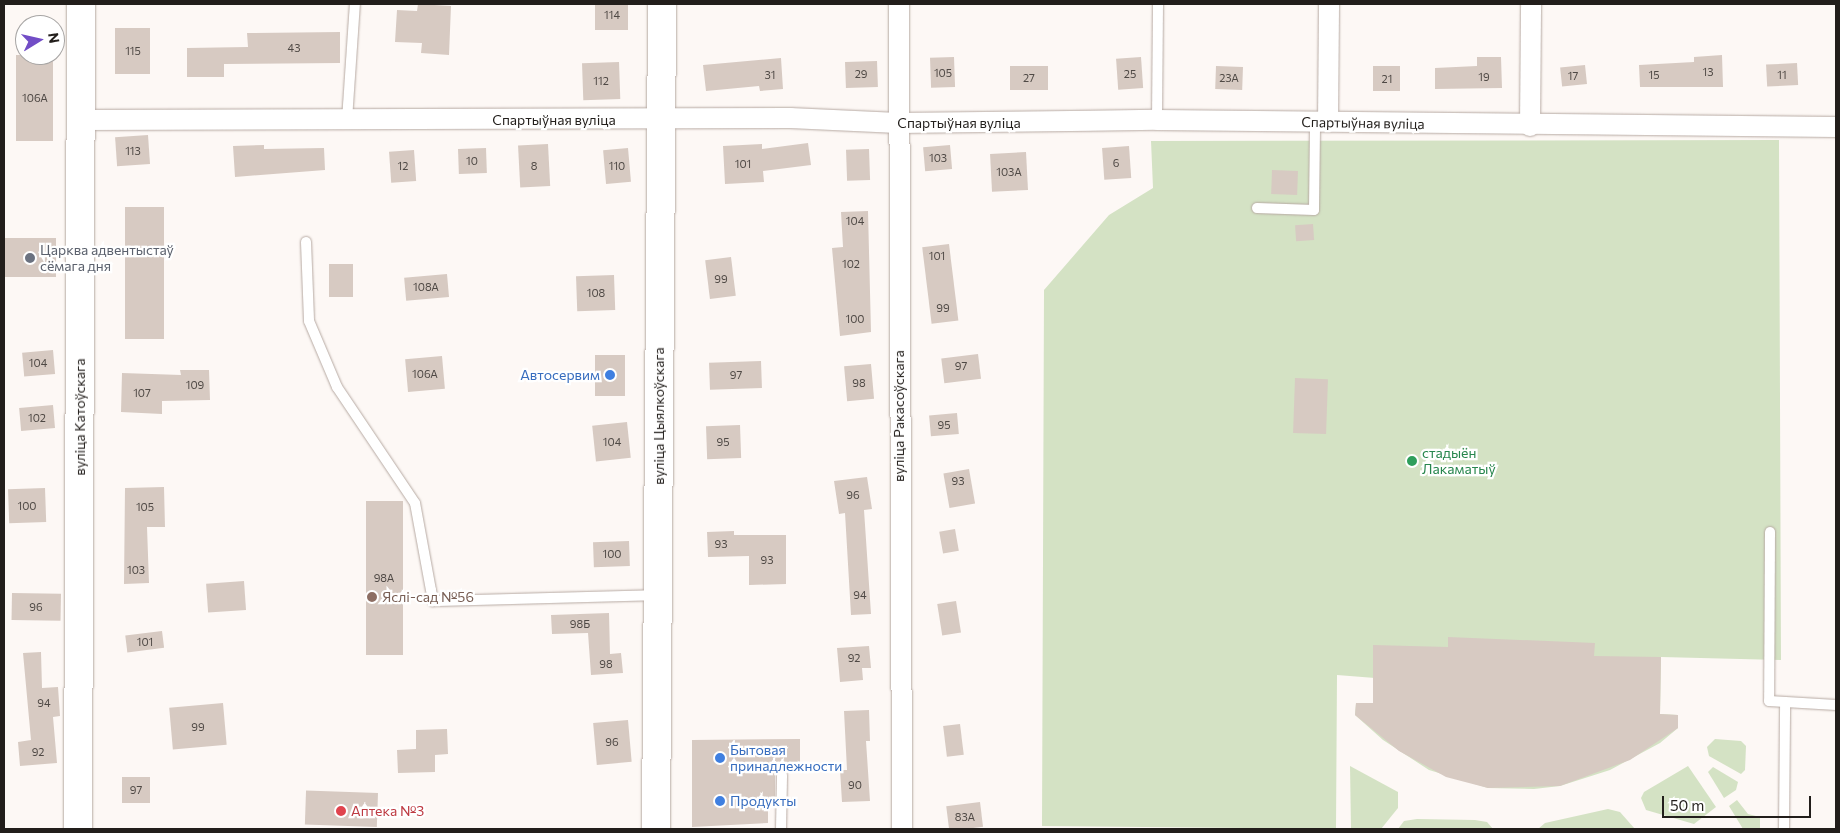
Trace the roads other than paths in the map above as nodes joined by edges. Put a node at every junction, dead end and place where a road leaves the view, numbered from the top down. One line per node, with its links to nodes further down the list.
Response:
1 (81, 4): 8 (street, вуліца Катоўскага)
2 (355, 4): 9 (lane)
3 (662, 4): 10 (street, вуліца Цыялкоўскага)
4 (899, 4): 13 (street, вуліца Ракасоўскага)
5 (1158, 4): 11 (lane)
6 (1329, 4): 12 (street)
7 (1530, 4): 14 (street)
8 (81, 120): 9 (street, Спартыўная вуліца); 23 (street, вуліца Катоўскага)
9 (347, 120): 10 (street, Спартыўная вуліца)
10 (661, 120): 13 (street, Спартыўная вуліца); 19 (street, вуліца Цыялкоўскага)
11 (1157, 120): 12 (street, Спартыўная вуліца); 13 (street, Спартыўная вуліца)
12 (1321, 122): 14 (street, Спартыўная вуліца); 16 (lane)
13 (898, 123): 26 (street, вуліца Ракасоўскага)
14 (1530, 126): 15 (street, Спартыўная вуліца)
15 (1836, 127)
16 (1257, 208)
17 (306, 242): 19 (lane)
18 (1770, 532): 20 (lane)
19 (658, 595): 24 (street, вуліца Цыялкоўскага)
20 (1785, 704): 21 (lane); 27 (lane)
21 (1836, 704)
22 (782, 775): 25 (lane)
23 (78, 829)
24 (656, 829)
25 (781, 829)
26 (902, 829)
27 (1784, 829)

